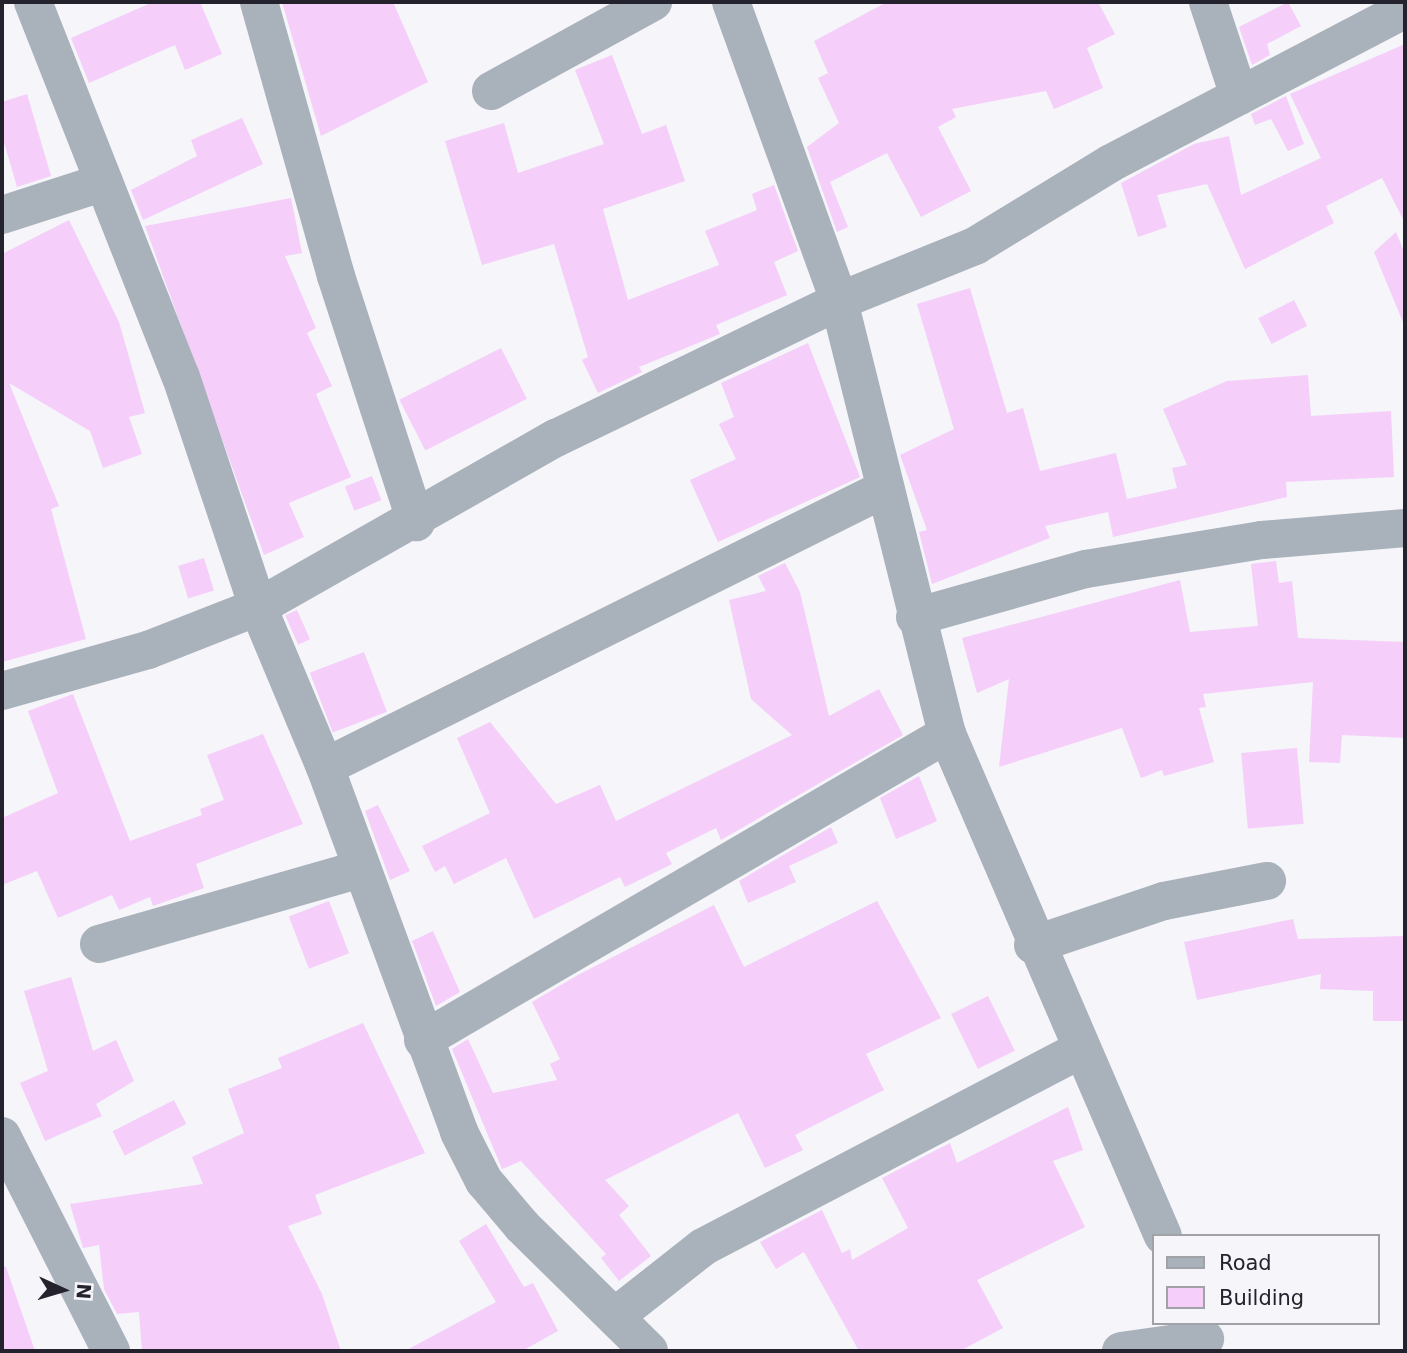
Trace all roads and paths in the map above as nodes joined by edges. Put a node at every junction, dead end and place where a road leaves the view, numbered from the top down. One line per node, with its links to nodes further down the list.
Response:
1 (33, 2): 9 (street)
2 (259, 2): 13 (street)
3 (653, 2): 7 (street)
4 (731, 2): 11 (street)
5 (1208, 2): 8 (street)
6 (1405, 9): 8 (street)
7 (491, 91)
8 (1239, 96): 11 (street)
9 (104, 182): 10 (street); 15 (street)
10 (2, 215)
11 (839, 301): 12 (street); 13 (street)
12 (884, 489): 16 (street); 19 (street)
13 (416, 522): 15 (street)
14 (1405, 528): 16 (street)
15 (258, 607): 17 (street); 19 (street)
16 (915, 617): 18 (street)
17 (2, 691)
18 (947, 734): 23 (street); 24 (street)
19 (325, 766): 20 (street)
20 (361, 869): 22 (street); 24 (street)
21 (1267, 881): 23 (street)
22 (99, 944)
23 (1033, 945): 25 (street)
24 (423, 1040): 28 (street)
25 (1080, 1050): 27 (street); 28 (street)
26 (2, 1136): 30 (street)
27 (1162, 1234)
28 (618, 1314): 31 (street)
29 (1205, 1338): 32 (street)
30 (111, 1351)
31 (649, 1351)
32 (1121, 1351)

